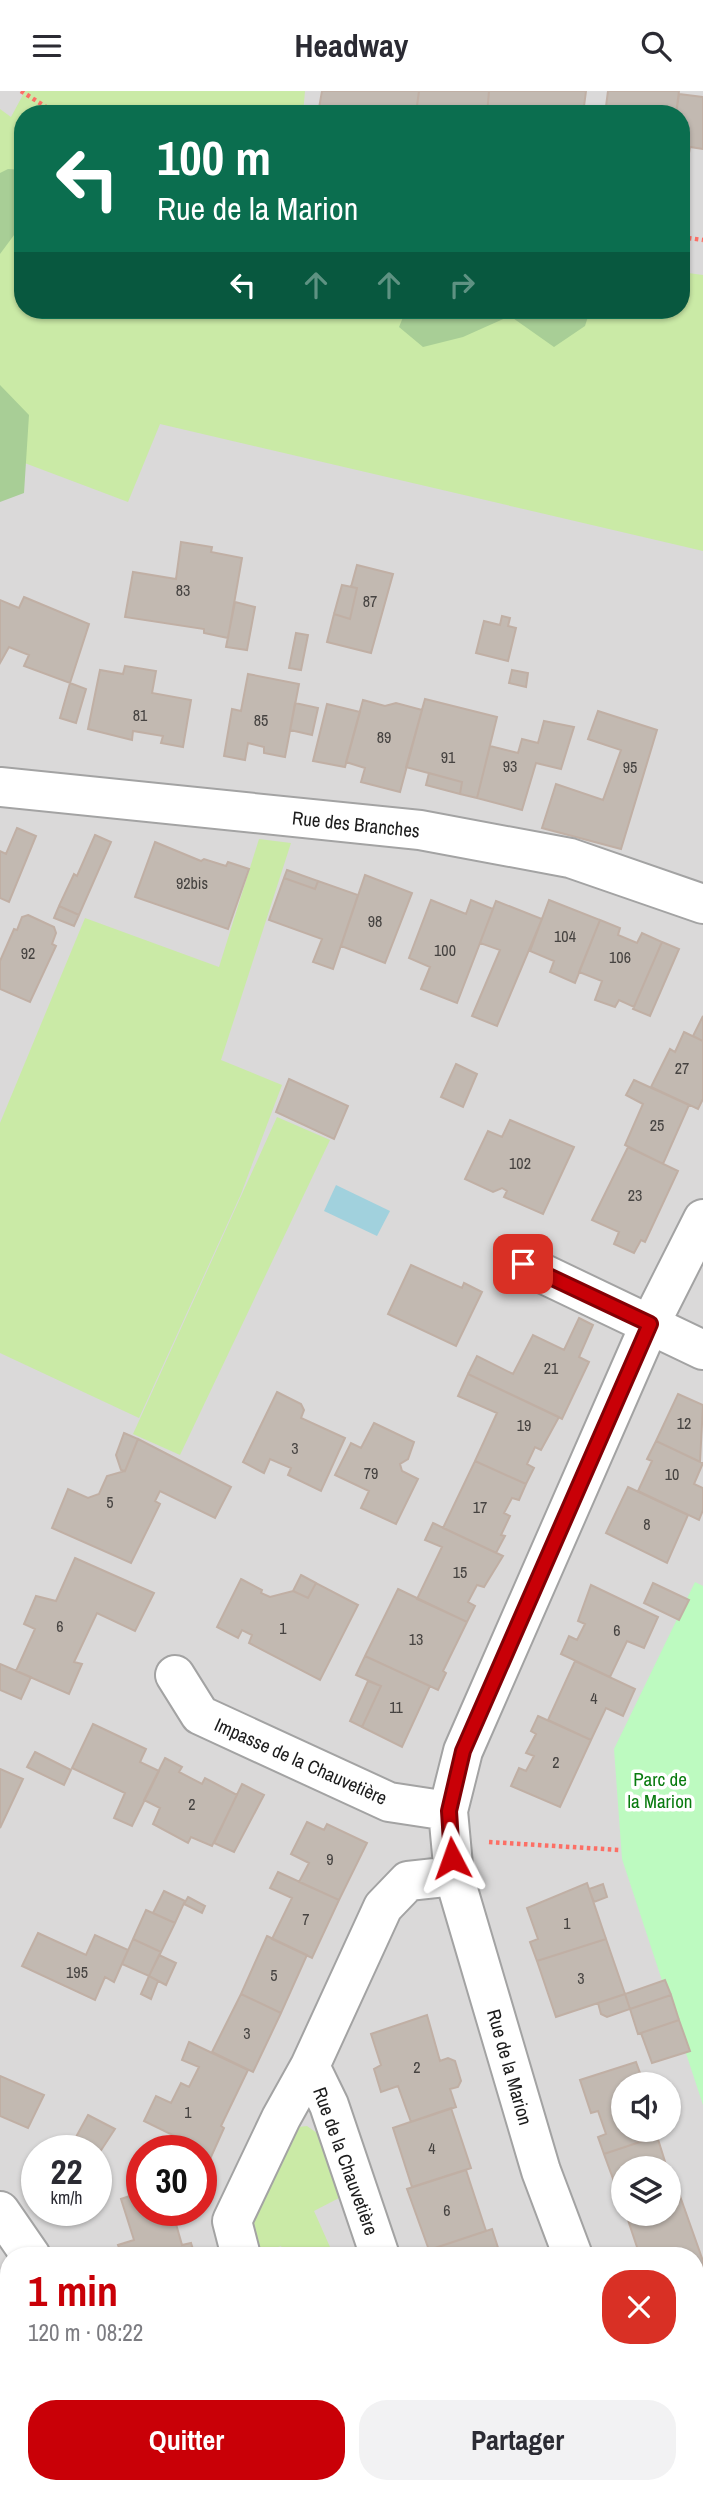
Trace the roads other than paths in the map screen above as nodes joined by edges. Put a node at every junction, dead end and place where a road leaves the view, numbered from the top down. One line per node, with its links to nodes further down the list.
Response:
1 (0, 787): 2 (street, Rue des Branches)
2 (703, 904)
3 (703, 1219): 5 (street)
4 (523, 1264): 5 (street)
5 (650, 1324): 6 (street); 8 (street)
6 (703, 1350)
7 (175, 1675): 8 (street, Impasse de la Chauvetière)
8 (451, 1842): 9 (street, Rue de la Chauvetière); 14 (street, Rue de la Marion)
9 (310, 2066): 12 (street, Rue de la Chauvetière); 13 (street, Rue de la Chauvetière)
10 (0, 2211): 11 (street)
11 (26, 2247)
12 (239, 2247)
13 (377, 2247)
14 (570, 2247)

